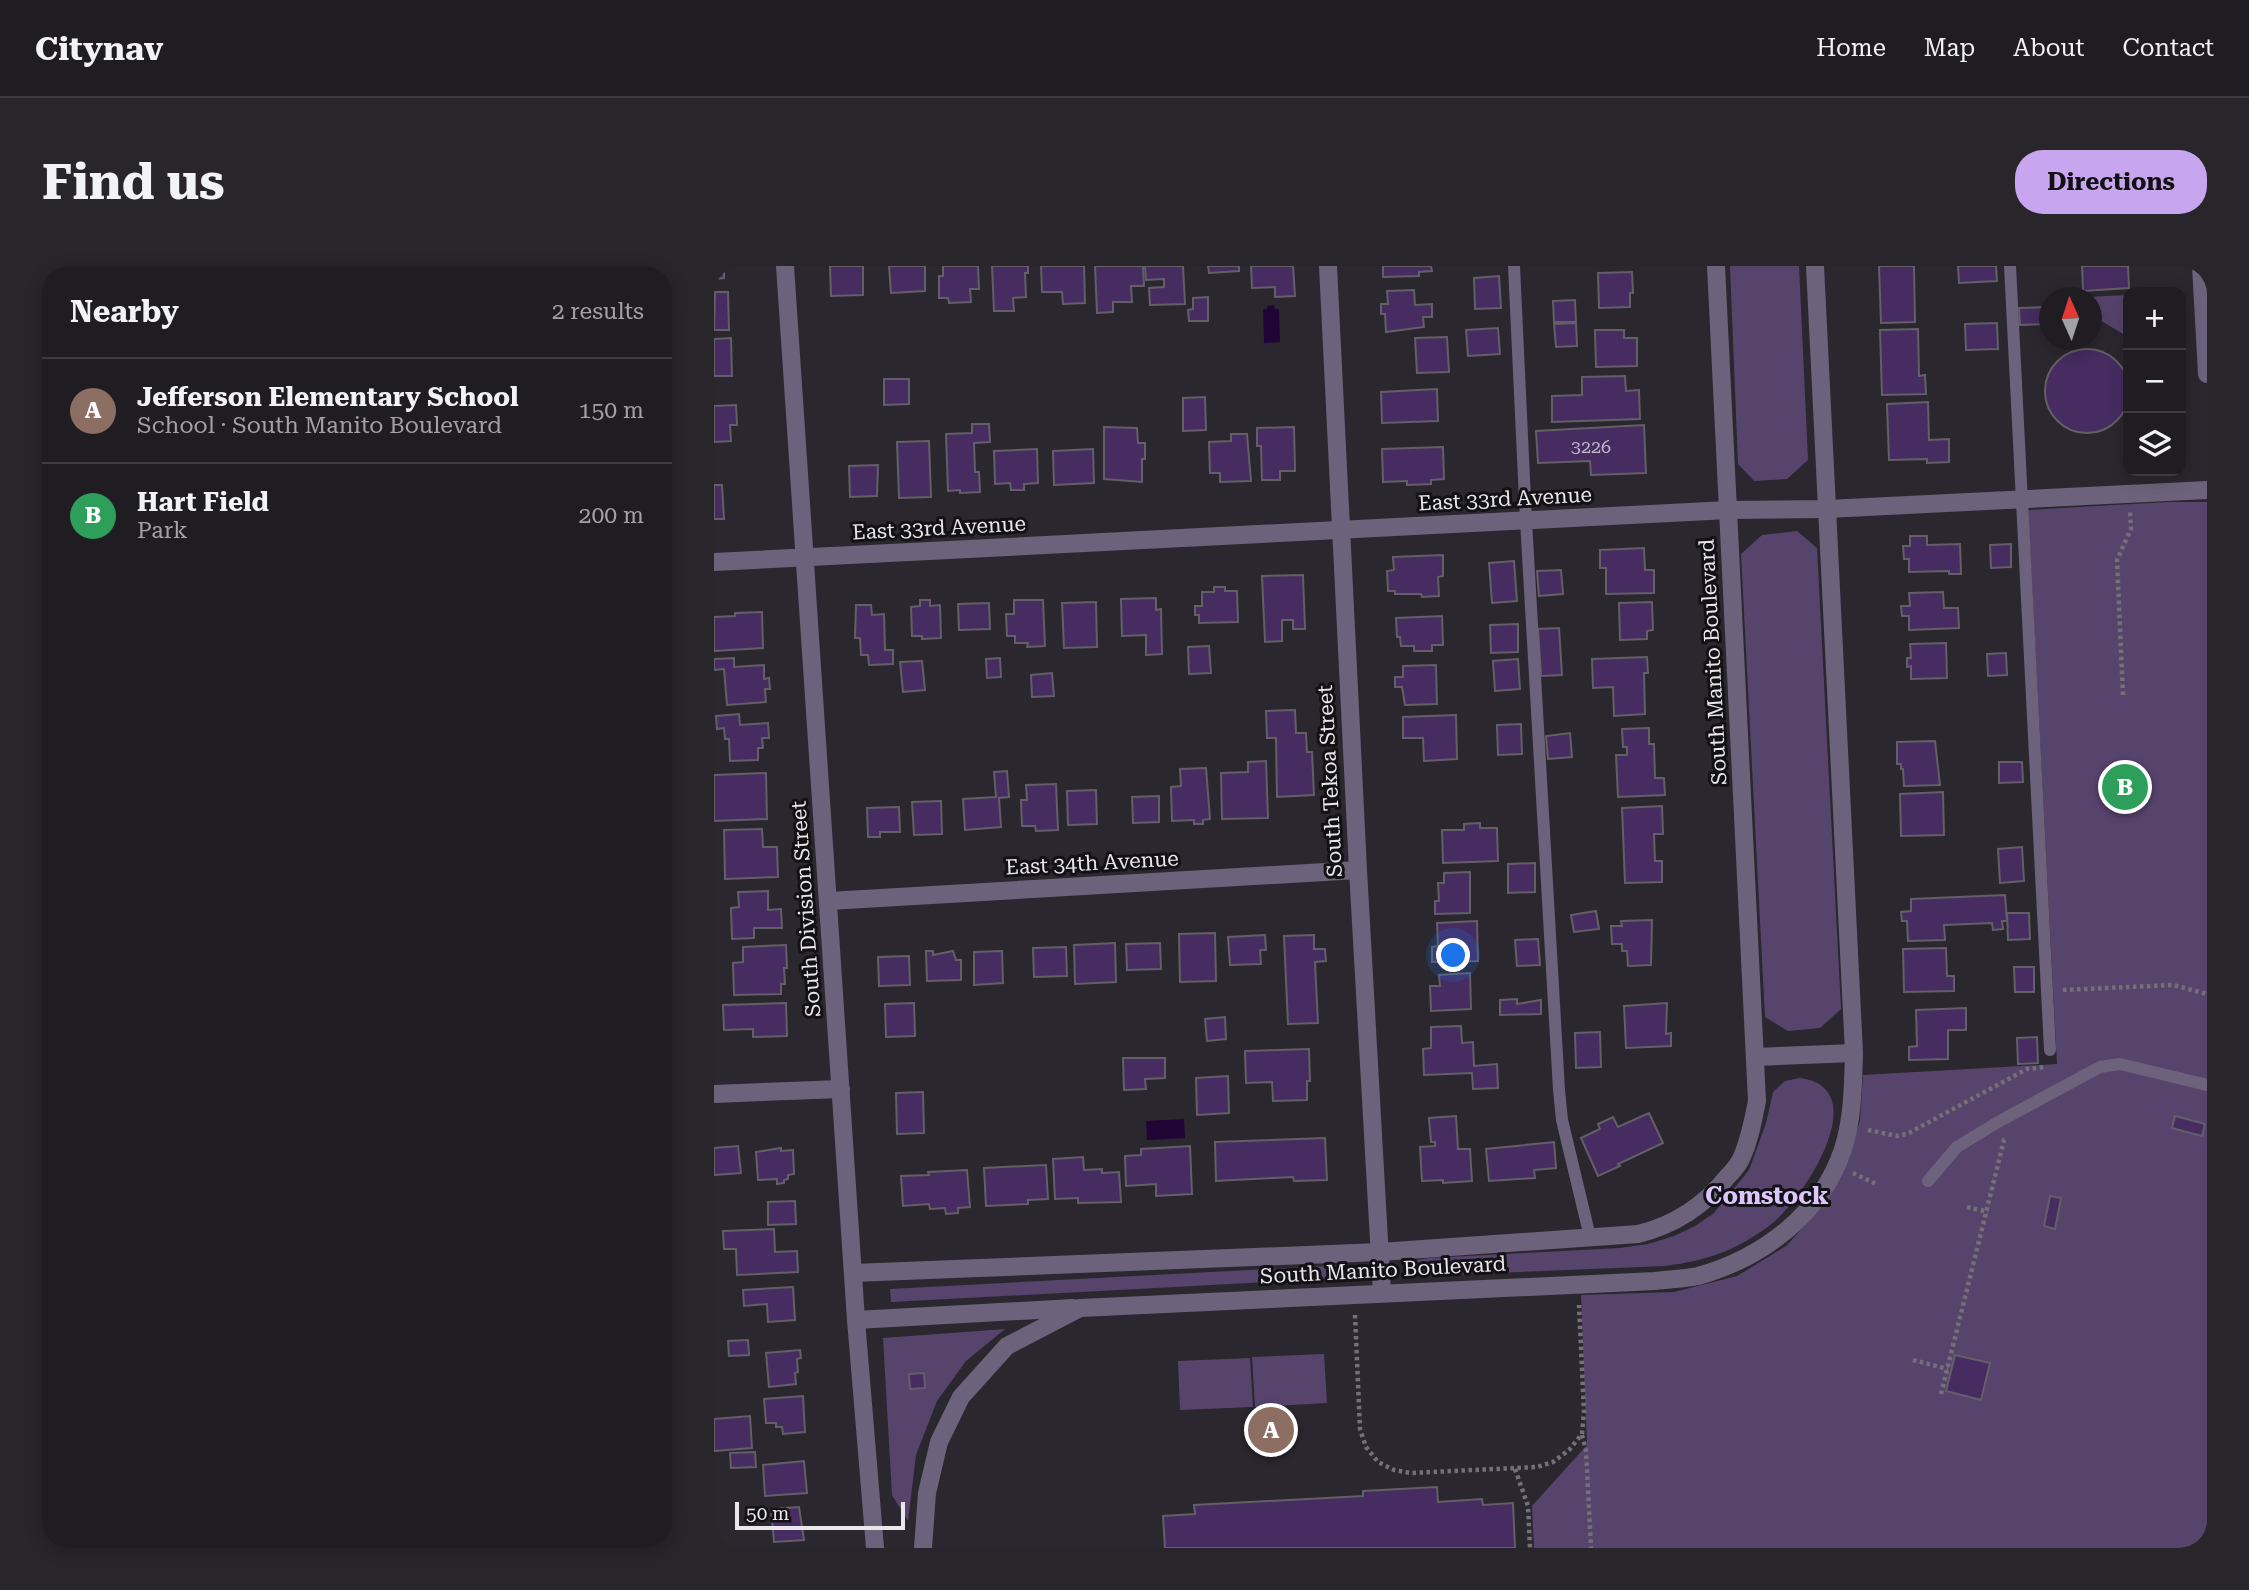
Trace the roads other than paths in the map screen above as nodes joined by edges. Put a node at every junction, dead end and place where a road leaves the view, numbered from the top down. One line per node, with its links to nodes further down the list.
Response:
1 (785, 266): 15 (street, South Division Street)
2 (1328, 266): 14 (street, South Tekoa Street)
3 (1514, 266): 13 (lane)
4 (1716, 266): 12 (street, South Manito Boulevard)
5 (1815, 266): 11 (street, South Manito Boulevard)
6 (2010, 266): 10 (lane)
7 (2201, 266): 8 (street)
8 (2207, 374)
9 (2207, 490): 10 (street, East 33rd Avenue)
10 (2021, 499): 11 (street, East 33rd Avenue); 19 (lane)
11 (1827, 509): 12 (street, East 33rd Avenue); 20 (street, South Manito Boulevard)
12 (1728, 510): 13 (street, East 33rd Avenue); 21 (street, South Manito Boulevard)
13 (1526, 520): 14 (street, East 33rd Avenue); 26 (lane)
14 (1340, 530): 15 (street, East 33rd Avenue); 17 (street, South Tekoa Street)
15 (806, 558): 16 (street, East 33rd Avenue); 18 (street, South Division Street)
16 (714, 562)
17 (1358, 870): 18 (street, East 34th Avenue); 27 (street, South Tekoa Street)
18 (829, 901): 23 (street, South Division Street)
19 (2050, 1049)
20 (1854, 1053): 21 (street); 29 (street, South Manito Boulevard)
21 (1756, 1057): 26 (street, South Manito Boulevard)
22 (2207, 1086): 25 (lane)
23 (841, 1089): 24 (street); 28 (street, South Division Street)
24 (714, 1094)
25 (1927, 1181)
26 (1590, 1237): 27 (street, South Manito Boulevard)
27 (1380, 1252): 28 (street, South Manito Boulevard); 29 (street, South Tekoa Street)
28 (853, 1273): 31 (street, South Division Street)
29 (1382, 1293): 30 (street, South Manito Boulevard)
30 (1080, 1308): 31 (street); 33 (street, South Manito Boulevard)
31 (856, 1320): 32 (street, South Division Street)
32 (875, 1548)
33 (923, 1548)

